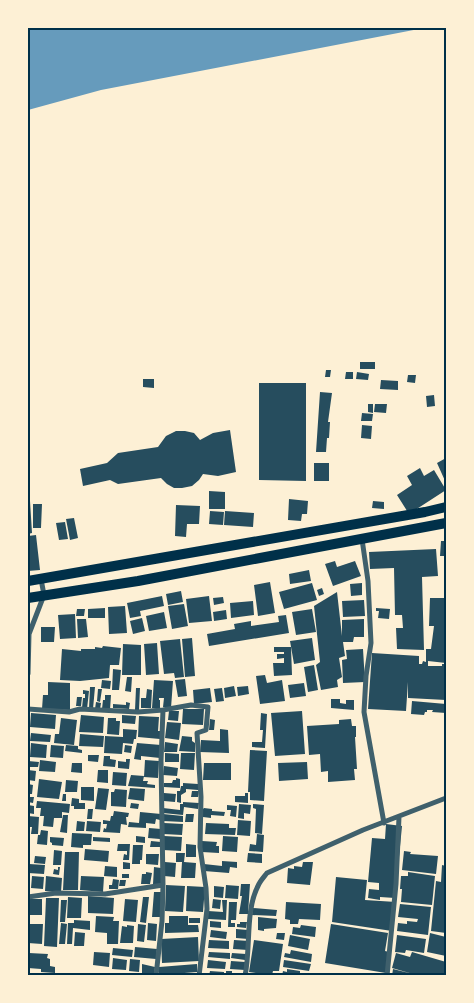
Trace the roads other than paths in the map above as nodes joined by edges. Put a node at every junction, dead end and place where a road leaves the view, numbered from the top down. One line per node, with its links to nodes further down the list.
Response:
1 (446, 507): 4 (main road)
2 (446, 523): 3 (main road)
3 (362, 539): 6 (main road); 13 (street)
4 (41, 578): 5 (main road); 6 (street)
5 (28, 581)
6 (44, 596): 7 (main road); 8 (street)
7 (28, 598)
8 (28, 674)
9 (28, 709): 10 (street)
10 (163, 710): 14 (street); 17 (street)
11 (446, 798): 12 (street)
12 (399, 817): 13 (street); 19 (street)
13 (384, 823): 18 (street)
14 (164, 885): 15 (street); 16 (street)
15 (28, 897)
16 (156, 976)
17 (199, 976)
18 (245, 976)
19 (387, 976)

